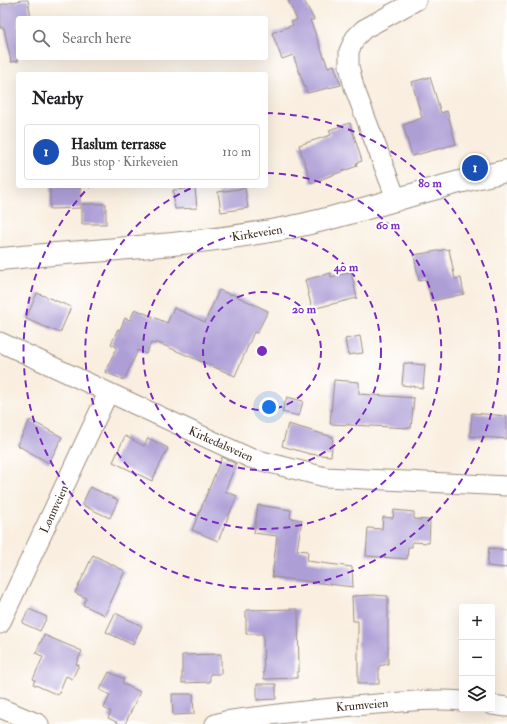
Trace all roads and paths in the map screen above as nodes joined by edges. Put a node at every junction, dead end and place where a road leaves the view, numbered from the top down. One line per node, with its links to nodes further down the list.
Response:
1 (417, 0): 3 (street)
2 (507, 171): 3 (main road, Kirkeveien)
3 (397, 200): 4 (main road, Kirkeveien)
4 (0, 259)
5 (0, 342): 6 (street, Kirkedalsveien)
6 (108, 393): 7 (street, Kirkedalsveien); 8 (street, Lønnveien)
7 (507, 486)
8 (0, 624)
9 (459, 701): 14 (street, Krumveien)
10 (495, 705): 11 (street)
11 (507, 707)
12 (0, 708): 13 (street)
13 (39, 724)
14 (215, 724)

